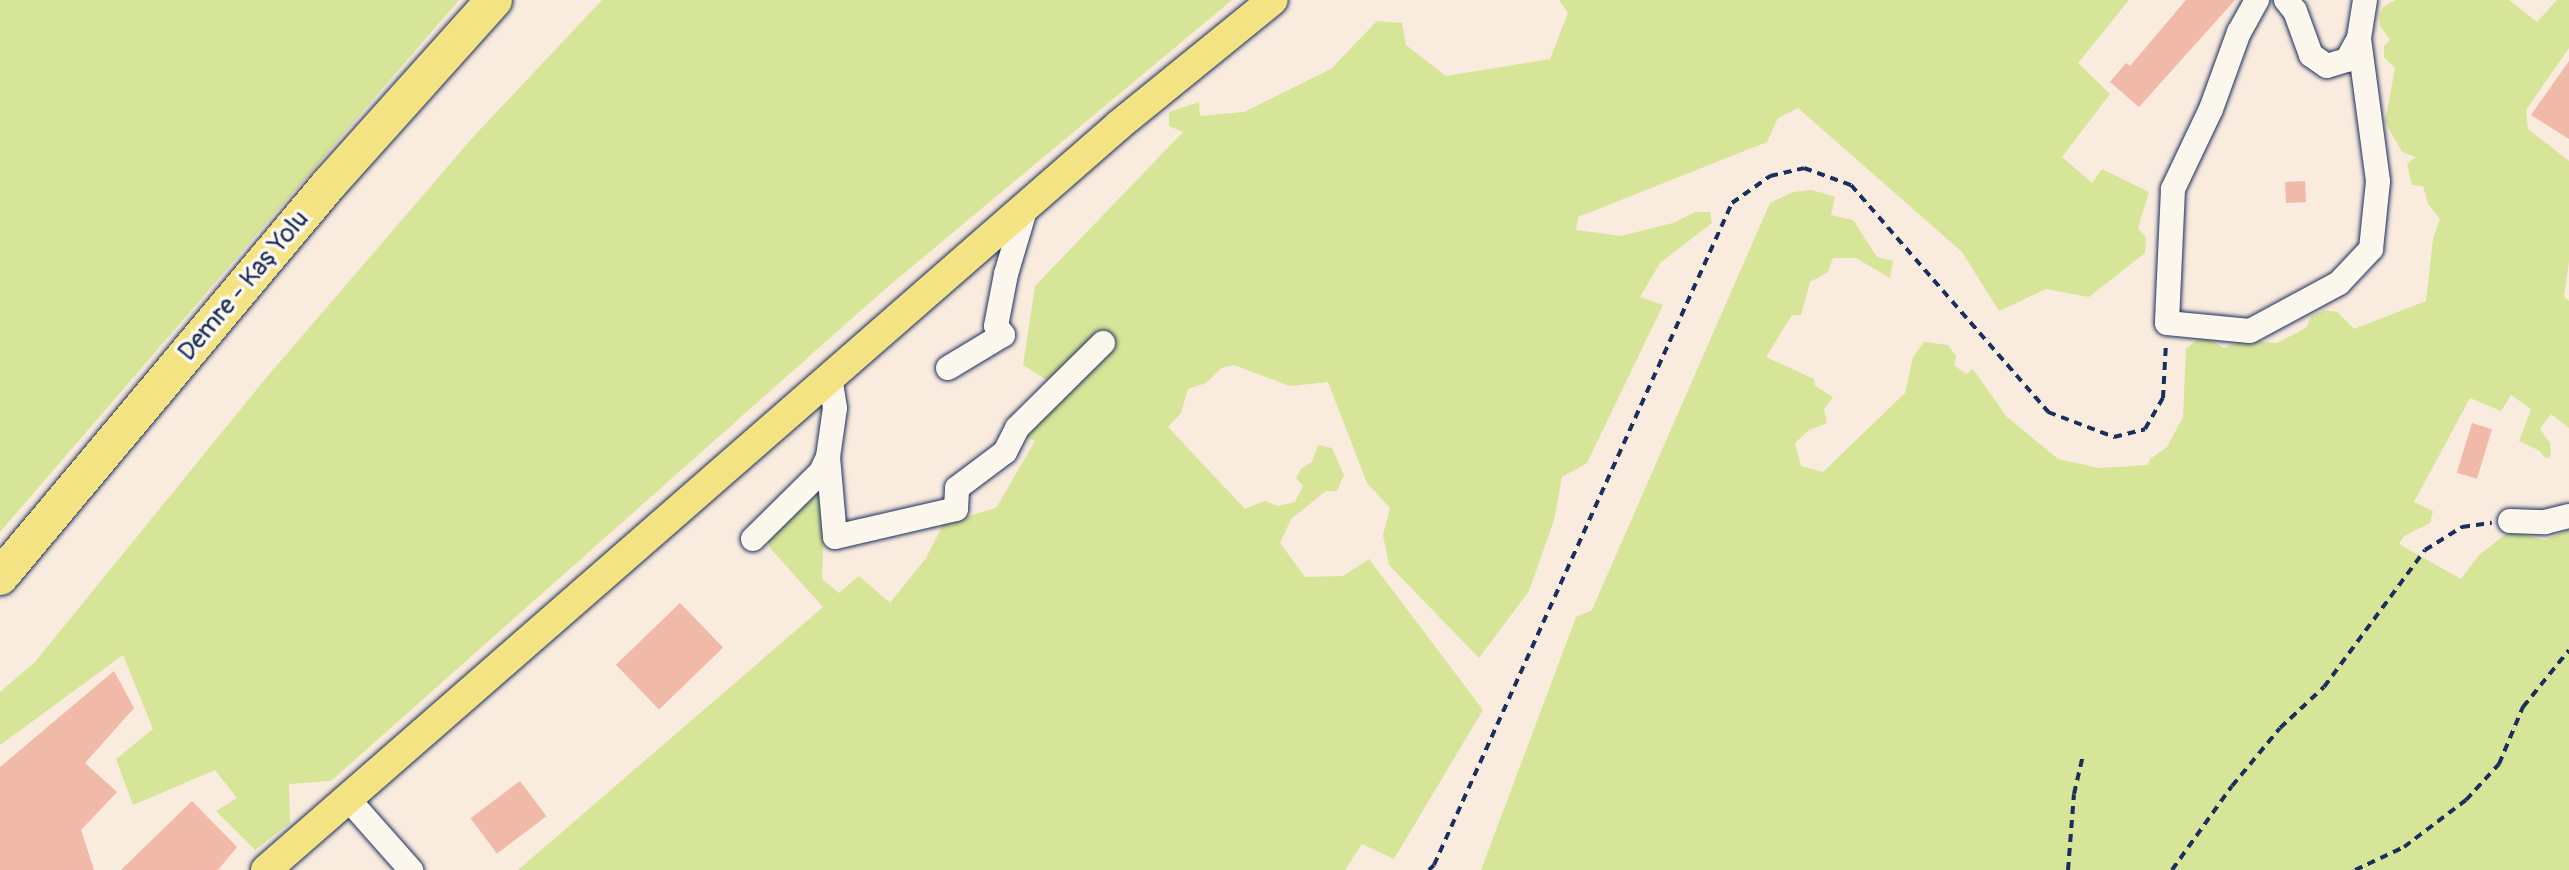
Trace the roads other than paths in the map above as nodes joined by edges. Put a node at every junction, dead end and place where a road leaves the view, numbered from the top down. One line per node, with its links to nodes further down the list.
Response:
1 (494, 0): 15 (highway, Demre - Kaş Yolu)
2 (1273, 0): 7 (main road)
3 (2257, 0): 6 (street)
4 (2286, 0): 6 (street)
5 (2365, 0): 6 (street)
6 (2359, 38)
7 (1026, 207): 9 (street); 10 (main road)
8 (1103, 343): 11 (street)
9 (948, 368)
10 (830, 377): 11 (street); 16 (main road)
11 (828, 457): 14 (street)
12 (2569, 516): 13 (street)
13 (2510, 521)
14 (753, 539)
15 (0, 577)
16 (349, 800): 17 (main road); 18 (street)
17 (266, 870)
18 (411, 870)

